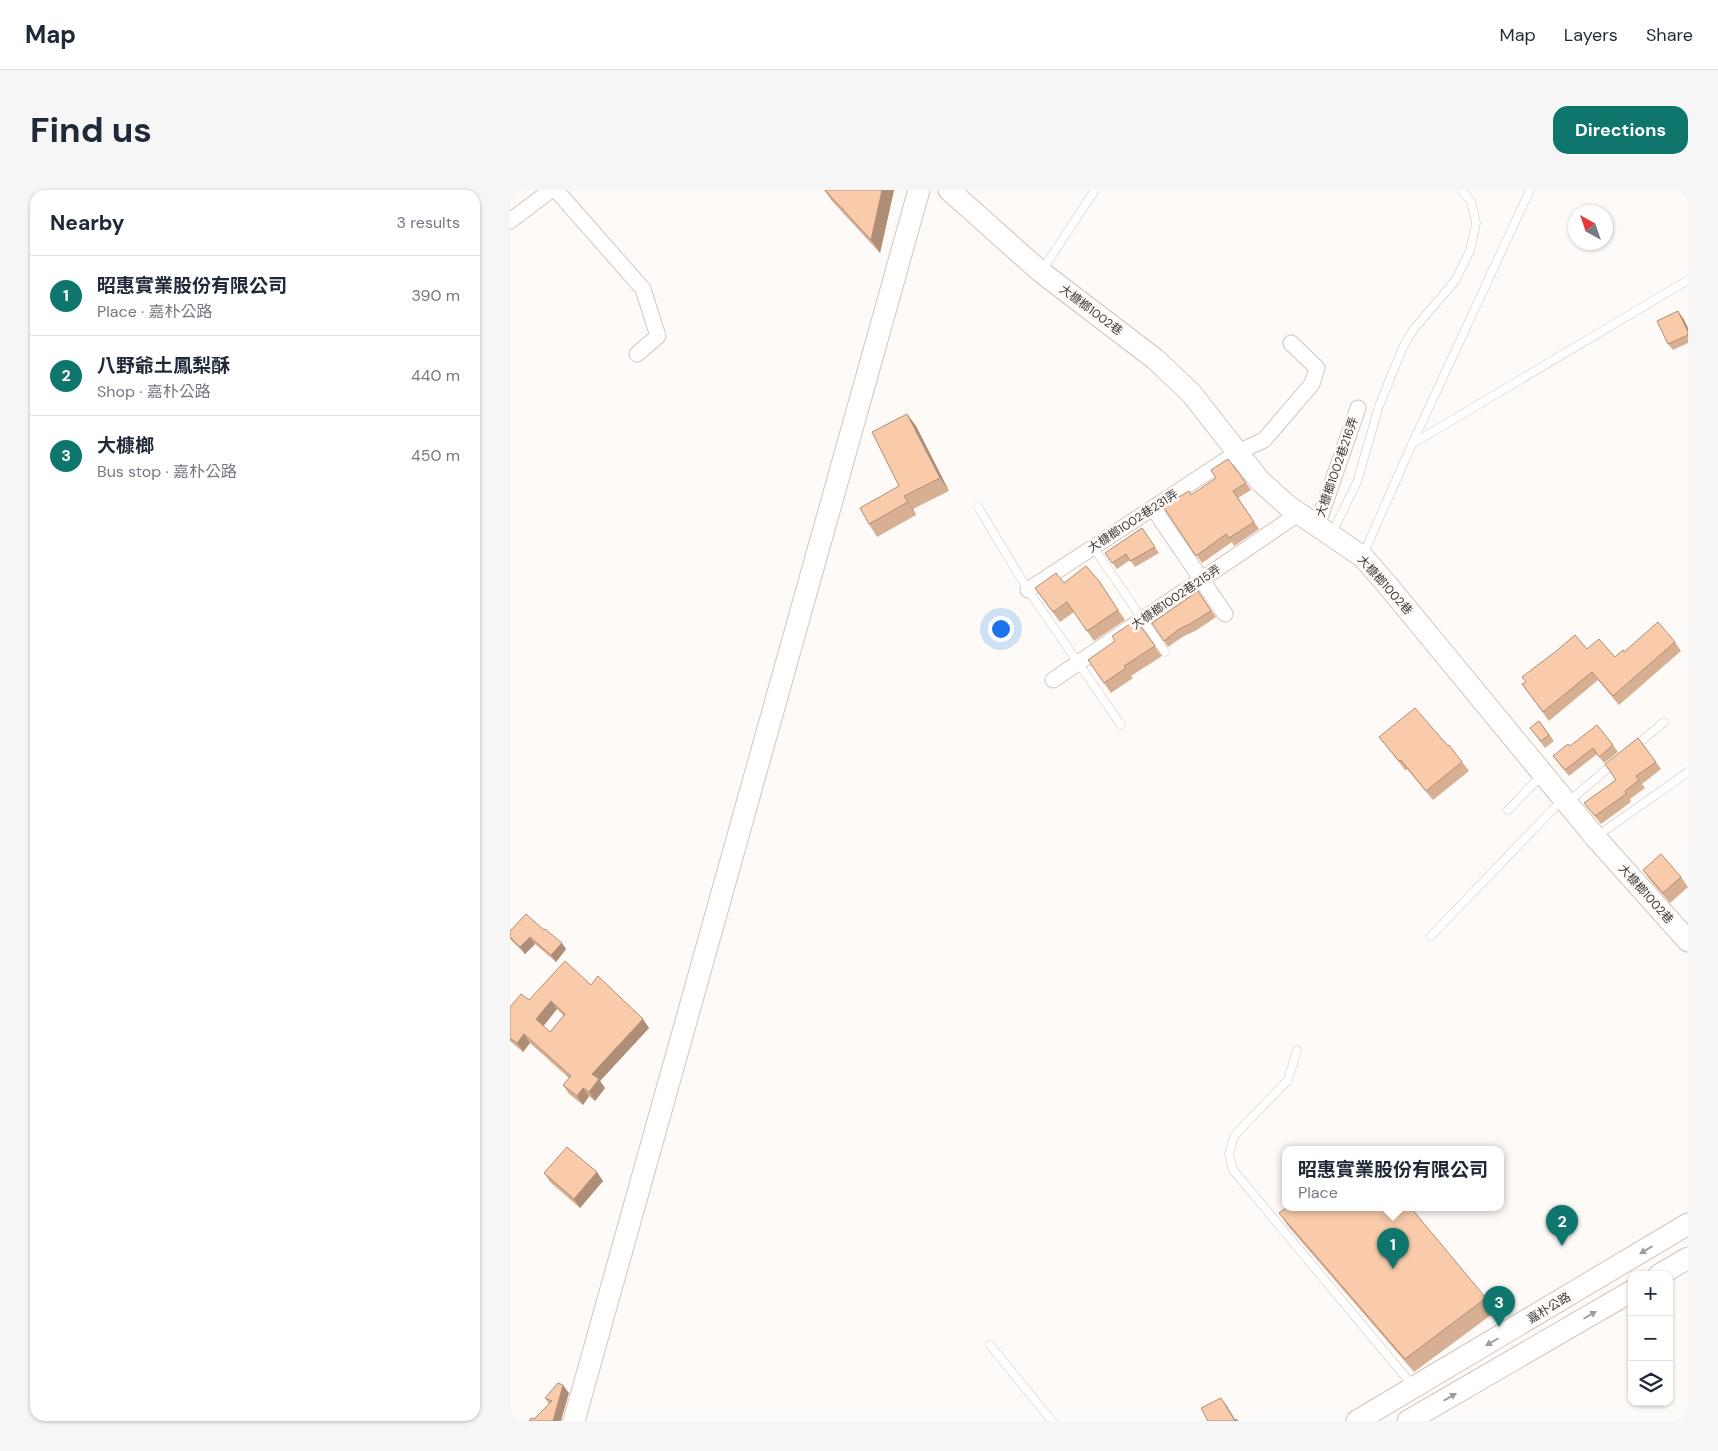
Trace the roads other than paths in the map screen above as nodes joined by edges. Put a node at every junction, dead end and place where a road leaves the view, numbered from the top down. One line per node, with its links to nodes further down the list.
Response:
1 (551, 190): 8 (street)
2 (556, 190): 12 (street)
3 (920, 190): 47 (main road)
4 (949, 190): 9 (main road, 大槺榔1002巷)
5 (1095, 190): 9 (lane)
6 (1461, 190): 19 (lane)
7 (1530, 190): 14 (lane)
8 (510, 222)
9 (1041, 272): 15 (main road, 大槺榔1002巷)
10 (1688, 280): 14 (lane)
11 (1291, 343): 15 (street, 大槺榔1002巷231弄)
12 (637, 354)
13 (1358, 408): 19 (street, 大槺榔1002巷216弄)
14 (1412, 444): 21 (lane)
15 (1238, 452): 17 (street, 大槺榔1002巷231弄); 18 (main road, 大槺榔1002巷)
16 (978, 507): 23 (lane)
17 (1153, 508): 20 (street, 大槺榔1002巷231弄); 22 (street)
18 (1298, 514): 19 (main road, 大槺榔1002巷); 22 (street, 大槺榔1002巷215弄)
19 (1324, 531): 21 (main road, 大槺榔1002巷)
20 (1093, 547): 23 (street, 大槺榔1002巷231弄); 25 (lane)
21 (1363, 557): 34 (main road, 大槺榔1002巷)
22 (1202, 579): 24 (street); 25 (street, 大槺榔1002巷215弄)
23 (1028, 590): 27 (lane)
24 (1225, 614)
25 (1143, 619): 26 (lane); 27 (street, 大槺榔1002巷215弄)
26 (1165, 652)
27 (1078, 663): 28 (street, 大槺榔1002巷215弄); 30 (lane)
28 (1053, 680)
29 (1664, 722): 31 (lane)
30 (1121, 725)
31 (1629, 751)
32 (1622, 757): 35 (lane)
33 (1688, 772): 37 (lane)
34 (1543, 774): 35 (main road, 大槺榔1002巷); 36 (lane)
35 (1567, 802): 37 (main road, 大槺榔1002巷); 38 (lane)
36 (1508, 810)
37 (1595, 837): 39 (main road, 大槺榔1002巷)
38 (1431, 936)
39 (1688, 941)
40 (1297, 1050): 46 (lane)
41 (1688, 1224): 46 (main road, 嘉朴公路, one-way to 46)
42 (1688, 1258): 43 (main road)
43 (1666, 1271)
44 (1628, 1293): 50 (main road, one-way to 44)
45 (990, 1345): 48 (lane)
46 (1415, 1387): 49 (main road, 嘉朴公路)
47 (574, 1421)
48 (1052, 1421)
49 (1357, 1421)
50 (1408, 1421)

